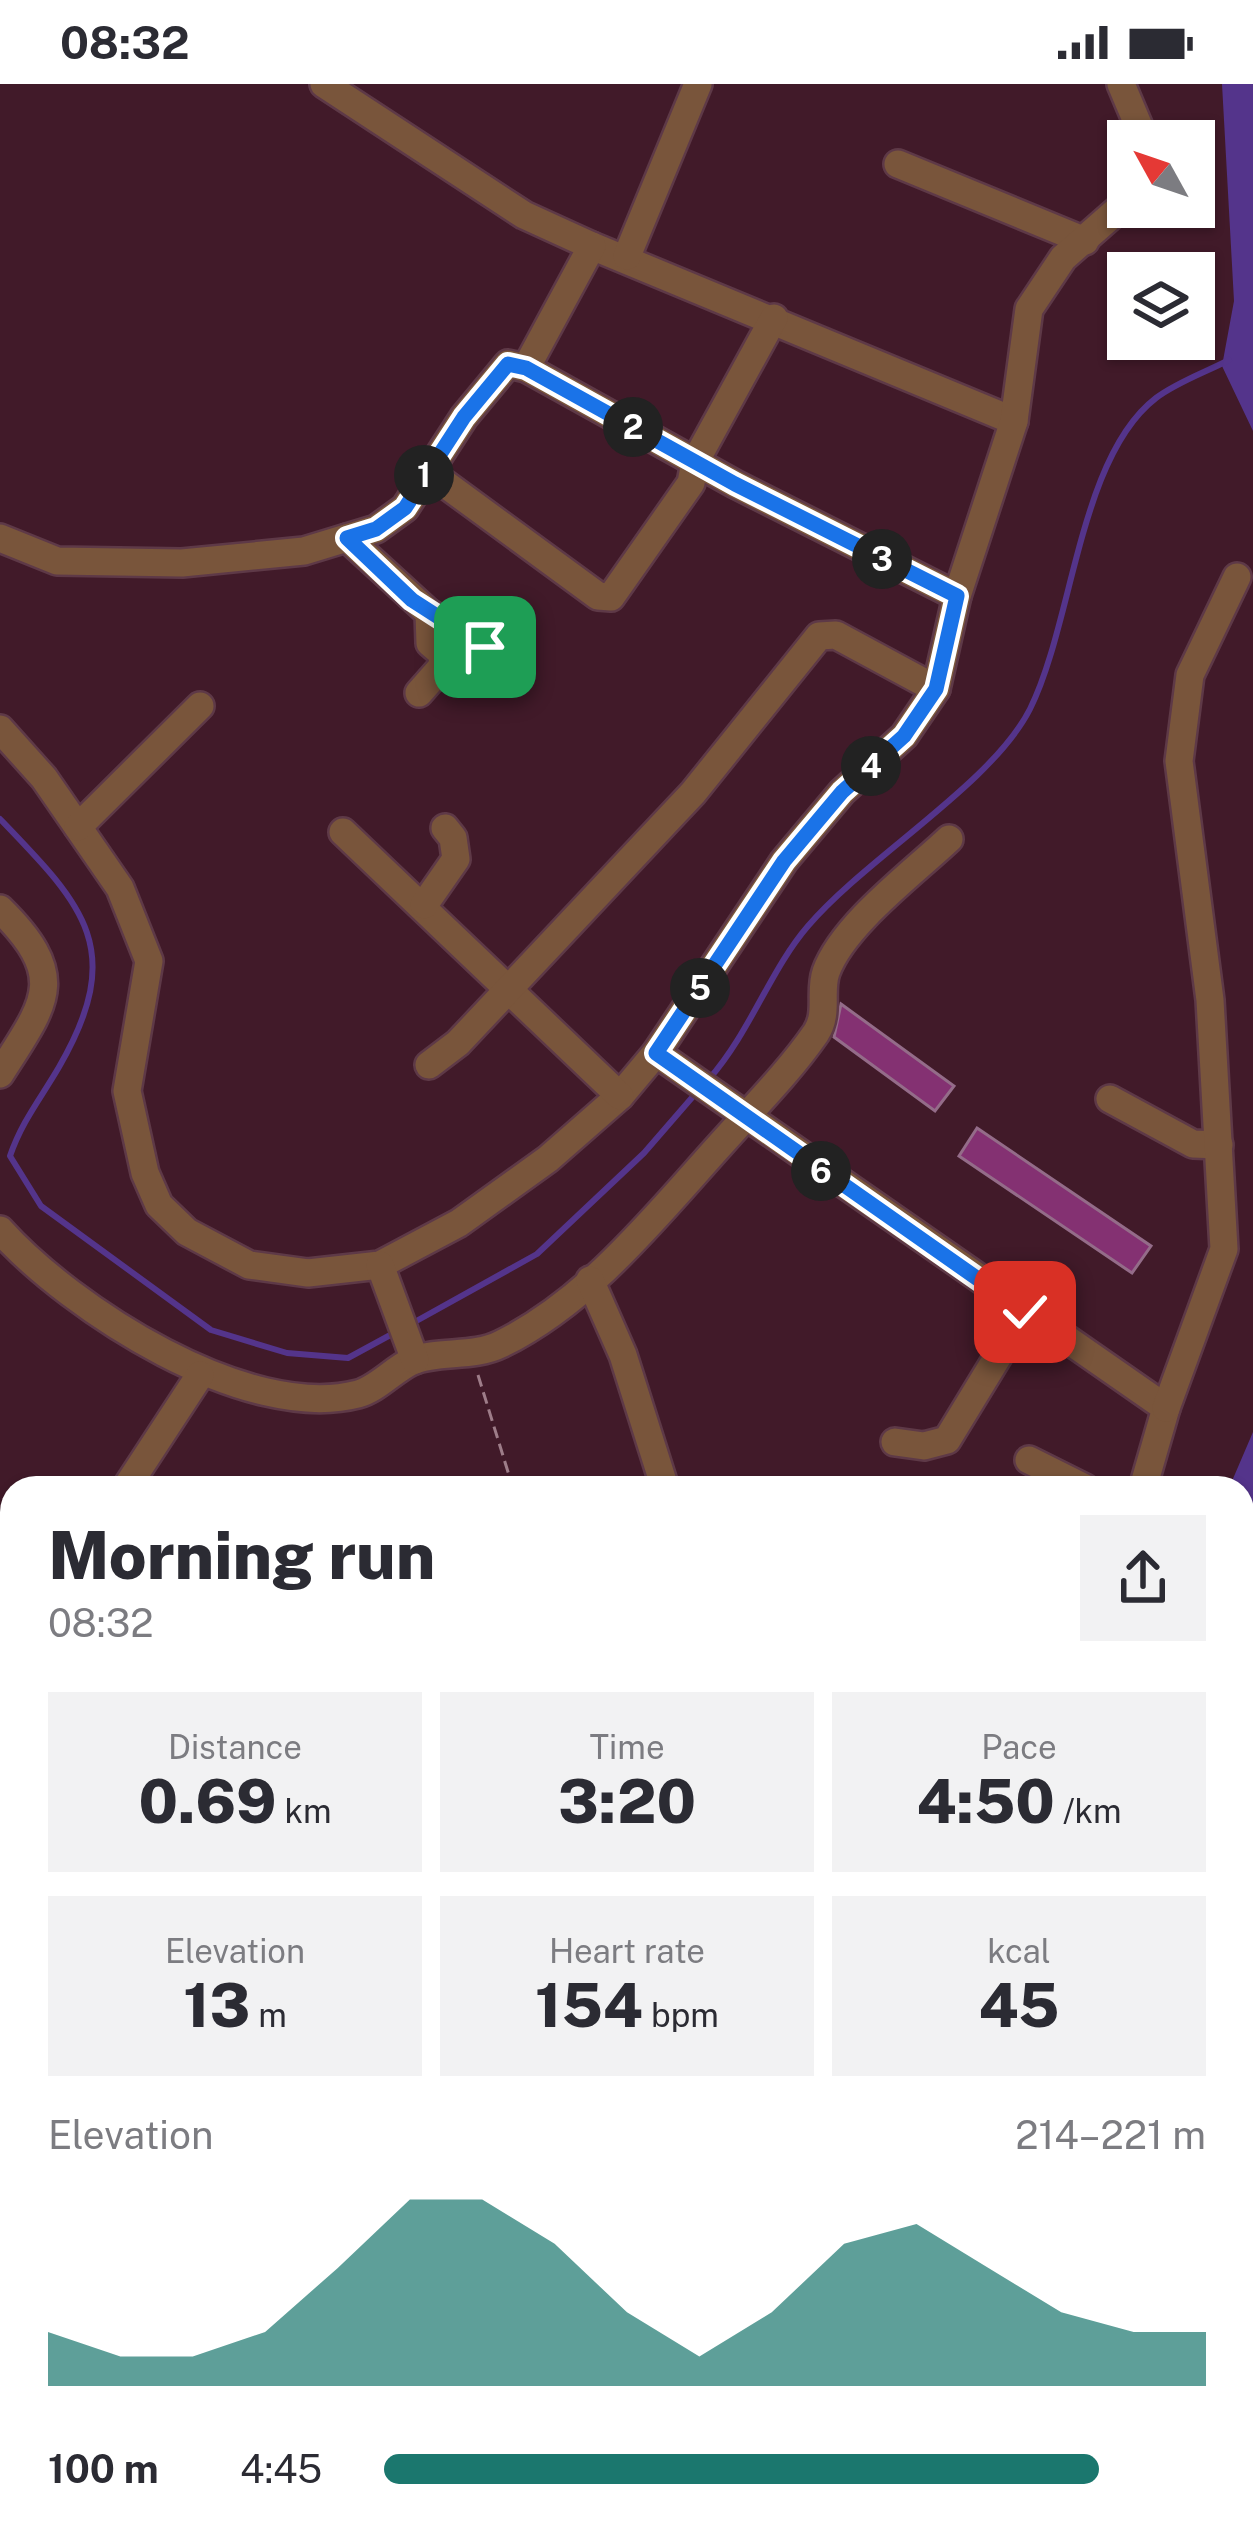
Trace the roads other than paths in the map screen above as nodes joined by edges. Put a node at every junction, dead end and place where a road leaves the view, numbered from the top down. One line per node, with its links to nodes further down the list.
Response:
1 (324, 84): 8 (street)
2 (698, 84): 9 (street)
3 (1121, 84): 4 (street)
4 (1136, 120)
5 (898, 164): 7 (street)
6 (1107, 221): 7 (street)
7 (1085, 241): 12 (street)
8 (592, 246): 9 (street); 11 (street)
9 (626, 256): 10 (street)
10 (774, 318): 12 (street); 13 (street)
11 (526, 368): 13 (street); 14 (street)
12 (1014, 421): 18 (street)
13 (695, 462): 14 (street); 18 (street)
14 (427, 470): 16 (street)
15 (0, 538): 16 (street)
16 (347, 538): 19 (street)
17 (1237, 577): 38 (street)
18 (957, 596): 21 (street)
19 (429, 613): 20 (street); 22 (street)
20 (485, 647)
21 (936, 689): 31 (street); 32 (street)
22 (419, 693)
23 (200, 706): 25 (street)
24 (0, 730): 25 (street)
25 (78, 827): 40 (street)
26 (445, 828): 29 (street)
27 (344, 832): 29 (street)
28 (949, 839): 37 (street)
29 (424, 905): 31 (street)
30 (0, 909): 34 (street)
31 (508, 991): 33 (street); 35 (street)
32 (656, 1053): 35 (street); 37 (street)
33 (429, 1065)
34 (0, 1074)
35 (620, 1096): 40 (street)
36 (1110, 1099): 38 (street)
37 (744, 1118): 41 (street); 42 (street)
38 (1219, 1145): 45 (street)
39 (0, 1230): 44 (street)
40 (380, 1265): 43 (street)
41 (590, 1280): 43 (street); 49 (street)
42 (1025, 1312): 45 (street); 46 (street)
43 (415, 1360): 44 (street)
44 (200, 1375): 48 (street)
45 (1166, 1408): 51 (street)
46 (895, 1442)
47 (1029, 1460): 50 (street)
48 (134, 1476)
49 (661, 1476)
50 (1061, 1476)
51 (1146, 1476)

